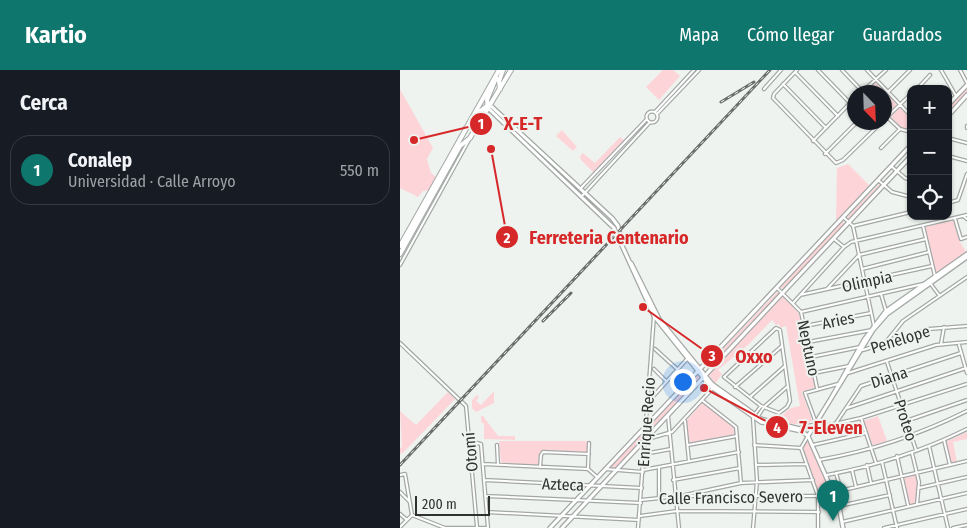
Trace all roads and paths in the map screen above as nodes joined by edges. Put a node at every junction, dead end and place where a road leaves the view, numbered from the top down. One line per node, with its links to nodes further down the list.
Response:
1 (503, 70): 24 (main road)
2 (511, 70): 24 (main road)
3 (694, 70): 39 (street)
4 (699, 70): 39 (street)
5 (781, 70): 25 (street)
6 (818, 70): 30 (street)
7 (842, 70): 19 (street)
8 (867, 70): 16 (street)
9 (886, 70): 16 (street)
10 (910, 70): 23 (street)
11 (941, 70): 28 (street)
12 (960, 70): 18 (street)
13 (796, 71): 17 (street); 41 (street)
14 (498, 72): 33 (main road); 40 (main road)
15 (930, 75): 22 (street)
16 (876, 79): 20 (street); 21 (street)
17 (783, 84): 47 (street); 56 (street)
18 (967, 84): 28 (street)
19 (856, 85)
20 (870, 85)
21 (882, 85)
22 (920, 85)
23 (892, 88)
24 (500, 89): 33 (main road)
25 (764, 89)
26 (967, 95): 35 (street)
27 (892, 96): 32 (street)
28 (956, 96): 31 (street)
29 (907, 98): 32 (street)
30 (847, 100)
31 (952, 101): 35 (street)
32 (900, 104): 36 (street); 37 (street)
33 (488, 106): 40 (main road); 43 (main road); 71 (street); 73 (street)
34 (847, 106): 41 (street)
35 (957, 106): 38 (street)
36 (892, 112)
37 (907, 112)
38 (952, 112)
39 (656, 113): 42 (street); 44 (street)
40 (473, 116): 46 (main road)
41 (838, 116): 47 (street)
42 (647, 119): 44 (street); 52 (street)
43 (480, 122): 46 (main road); 53 (main road)
44 (650, 122): 55 (street)
45 (892, 122): 48 (street)
46 (466, 128): 58 (main road); 95 (main road)
47 (826, 128): 56 (street)
48 (900, 129): 51 (street); 59 (street)
49 (849, 130): 61 (street)
50 (874, 130): 61 (street)
51 (907, 131)
52 (630, 137): 55 (street); 71 (street)
53 (470, 138): 58 (main road); 101 (street)
54 (952, 139): 57 (street)
55 (633, 140): 72 (street)
56 (813, 141): 61 (street)
57 (967, 143)
58 (460, 146): 98 (main road)
59 (881, 148)
60 (907, 149): 65 (street)
61 (825, 154)
62 (952, 157): 64 (street)
63 (907, 161): 66 (street)
64 (967, 161)
65 (891, 166): 66 (street); 69 (street)
66 (896, 171): 68 (street); 70 (street)
67 (967, 174): 76 (street)
68 (907, 178)
69 (878, 180): 70 (street); 81 (street)
70 (883, 185): 74 (street); 87 (street)
71 (581, 189): 72 (street); 73 (street)
72 (585, 192): 75 (street); 78 (street)
73 (577, 193): 75 (street)
74 (907, 196)
75 (581, 197): 82 (street)
76 (952, 202)
77 (907, 213): 88 (street)
78 (608, 215): 82 (street); 90 (street)
79 (967, 215): 80 (street)
80 (963, 216): 83 (street); 86 (street)
81 (843, 217): 87 (street); 109 (street)
82 (605, 218): 90 (street)
83 (955, 218): 84 (street); 91 (street)
84 (952, 219)
85 (945, 220): 89 (street)
86 (967, 220)
87 (848, 221): 88 (street); 92 (street)
88 (853, 226): 93 (street)
89 (923, 226): 93 (street); 94 (street)
90 (617, 230): 120 (street)
91 (967, 237)
92 (833, 238): 96 (street); 111 (street)
93 (856, 240): 96 (street); 99 (street)
94 (926, 240): 97 (street); 99 (street)
95 (400, 246)
96 (844, 247): 113 (street)
97 (929, 252): 102 (street); 103 (street)
98 (400, 254)
99 (859, 255): 103 (street); 110 (street)
100 (967, 256): 104 (street); 107 (street)
101 (400, 265)
102 (932, 266): 104 (street); 106 (street, Olimpia)
103 (862, 269): 106 (street)
104 (935, 276): 108 (street)
105 (967, 277): 114 (street)
106 (865, 282): 110 (street, Olimpia); 115 (street)
107 (930, 283): 114 (street); 124 (street)
108 (923, 284): 112 (street); 117 (street)
109 (777, 288): 111 (street, Neptuno); 135 (street)
110 (826, 290): 113 (street, Olimpia)
111 (782, 292): 116 (street, Neptuno); 138 (street)
112 (881, 294): 115 (street); 117 (street)
113 (800, 295): 116 (street)
114 (939, 296): 126 (street)
115 (868, 297): 118 (street); 119 (street)
116 (792, 303): 118 (street, Neptuno)
117 (886, 311): 124 (street)
118 (801, 312): 121 (street, Neptuno)
119 (871, 313): 121 (street, Aries); 124 (street)
120 (655, 314): 136 (street); 145 (street); 162 (street, Enrique Recio)
121 (804, 326): 125 (street, Neptuno)
122 (967, 326): 123 (street, Penèlope)
123 (944, 327): 126 (street, Penèlope); 129 (street)
124 (873, 328): 125 (street); 132 (street)
125 (808, 342): 137 (street, Neptuno)
126 (886, 342): 132 (street, Penèlope)
127 (967, 342): 130 (street)
128 (400, 343): 187 (street, Otomí)
129 (941, 344): 130 (street); 139 (street)
130 (959, 344): 134 (street)
131 (783, 345): 140 (street); 155 (street); 155 (street)
132 (861, 348): 137 (street, Penèlope); 141 (street); 147 (street)
133 (656, 349): 144 (street)
134 (961, 353): 142 (street); 150 (street, Diana)
135 (712, 356): 138 (street); 145 (street)
136 (688, 358): 144 (street); 145 (street)
137 (811, 358): 146 (street, Neptuno)
138 (718, 360): 149 (street)
139 (887, 361): 147 (street); 150 (street, Proteo)
140 (785, 366): 154 (street); 159 (street)
141 (849, 366): 146 (street); 152 (street)
142 (966, 368): 148 (street); 158 (street)
143 (654, 369): 151 (street)
144 (677, 369): 151 (street)
145 (699, 370): 149 (street); 175 (street)
146 (814, 373): 157 (street, Neptuno)
147 (848, 373): 163 (street)
148 (967, 373)
149 (704, 376): 156 (street); 168 (street)
150 (891, 376): 158 (street, Proteo); 166 (street, Diana)
151 (666, 381): 162 (street)
152 (838, 384): 157 (street); 163 (street)
153 (967, 384): 165 (street)
154 (788, 386): 164 (street); 164 (street)
155 (735, 387): 159 (street)
156 (714, 388): 161 (street); 169 (street)
157 (817, 388): 173 (street)
158 (896, 391): 165 (street, Proteo); 166 (street)
159 (750, 398): 164 (street)
160 (967, 400): 172 (street)
161 (703, 401): 171 (street); 182 (street)
162 (647, 402): 175 (street, Enrique Recio)
163 (829, 402): 173 (street)
164 (762, 406): 169 (street)
165 (901, 406): 170 (street); 172 (street, Proteo)
166 (846, 408): 174 (street, Diana)
167 (967, 411): 181 (street)
168 (668, 414): 179 (street); 185 (street)
169 (755, 418): 176 (street); 191 (street)
170 (862, 418): 174 (street); 180 (street)
171 (685, 420): 179 (street); 190 (street)
172 (906, 421): 181 (street, Proteo)
173 (816, 424): 176 (street); 177 (street)
174 (836, 424): 177 (street)
175 (645, 427): 185 (street, Enrique Recio); 219 (street)
176 (800, 429): 184 (street)
177 (812, 429): 184 (street); 184 (street)
178 (967, 429): 186 (street)
179 (670, 433): 183 (street); 195 (street)
180 (866, 433): 184 (street); 194 (street)
181 (911, 435): 194 (street); 196 (street, Proteo)
182 (737, 436): 190 (street); 197 (street)
183 (651, 438)
184 (810, 438): 193 (street); 202 (street)
185 (644, 439): 200 (street, Enrique Recio); 220 (street)
186 (944, 440): 192 (street); 212 (street)
187 (469, 441): 207 (street); 279 (street, Otomí)
188 (589, 443): 199 (street)
189 (497, 445): 210 (street)
190 (688, 445): 203 (street)
191 (754, 445): 193 (street); 211 (street)
192 (929, 446): 196 (street); 217 (street)
193 (801, 448): 209 (street)
194 (871, 448): 202 (street); 206 (street)
195 (671, 449): 200 (street); 208 (street)
196 (916, 450): 198 (street)
197 (739, 452): 203 (street); 216 (street)
198 (912, 452): 201 (street); 223 (street)
199 (589, 454): 214 (street); 218 (street)
200 (644, 454): 222 (street, Enrique Recio)
201 (897, 456): 204 (street); 227 (street)
202 (820, 460): 226 (street)
203 (690, 461): 208 (street)
204 (882, 461): 206 (street); 230 (street)
205 (967, 461): 212 (street, Calle Francisco Severo)
206 (876, 463): 213 (street)
207 (483, 464): 210 (street); 231 (street)
208 (672, 464): 215 (street); 232 (street)
209 (806, 464): 211 (street); 233 (street)
210 (498, 465): 214 (street)
211 (756, 465): 234 (street)
212 (950, 465): 217 (street, Calle Francisco Severo)
213 (867, 466): 221 (street); 236 (street)
214 (540, 467): 218 (street)
215 (659, 467): 222 (street); 253 (street)
216 (740, 468): 232 (street); 235 (street)
217 (934, 468): 223 (street, Calle Francisco Severo); 237 (street)
218 (588, 469): 228 (street)
219 (605, 469): 220 (street); 228 (street)
220 (615, 470): 222 (street); 239 (street)
221 (852, 470): 224 (street); 240 (street)
222 (643, 471): 241 (street, Enrique Recio)
223 (917, 472): 227 (street, Calle Francisco Severo); 242 (street)
224 (836, 473): 226 (street); 243 (street)
225 (400, 475): 256 (street)
226 (826, 475): 244 (street)
227 (902, 476): 230 (street, Calle Francisco Severo); 261 (street)
228 (597, 477): 238 (street)
229 (967, 477): 237 (street)
230 (886, 479): 236 (street, Calle Francisco Severo); 247 (street)
231 (484, 480): 238 (street, Azteca); 248 (street)
232 (673, 480): 249 (street)
233 (813, 480): 234 (street); 251 (street)
234 (757, 481): 235 (street); 252 (street)
235 (741, 483): 250 (street)
236 (871, 483): 240 (street, Calle Francisco Severo)
237 (938, 483): 242 (street); 254 (street)
238 (590, 486): 239 (street, Azteca); 255 (street)
239 (601, 486): 241 (street, Azteca); 257 (street)
240 (856, 486): 243 (street, Calle Francisco Severo)
241 (642, 488): 258 (street, Enrique Recio)
242 (919, 488): 259 (street)
243 (841, 490): 244 (street, Calle Francisco Severo)
244 (834, 491): 251 (street, Calle Francisco Severo); 260 (street)
245 (400, 492): 256 (street)
246 (967, 493): 254 (street)
247 (890, 495): 260 (street); 263 (street)
248 (485, 496): 255 (street, Calle Francisco Severo); 264 (street)
249 (675, 496): 250 (street, Calle Francisco Severo); 253 (street, Calle Francisco Severo); 265 (street)
250 (680, 496): 252 (street, Calle Francisco Severo)
251 (818, 496): 252 (street, Calle Francisco Severo); 266 (street)
252 (756, 497): 267 (street)
253 (659, 498): 258 (street, Calle Francisco Severo)
254 (941, 499): 259 (street); 269 (street)
255 (576, 500): 257 (street, Calle Francisco Severo); 271 (street)
256 (409, 501): 270 (street)
257 (587, 501): 258 (street, Calle Francisco Severo); 272 (street)
258 (641, 501): 273 (street, Enrique Recio)
259 (916, 504): 261 (street)
260 (839, 506): 276 (street)
261 (908, 506): 263 (street)
262 (967, 509): 269 (street)
263 (894, 510): 276 (street); 280 (street)
264 (487, 512): 271 (street); 282 (street)
265 (677, 512): 267 (street); 273 (street); 286 (street)
266 (818, 512): 267 (street); 288 (street)
267 (754, 513): 287 (street)
268 (400, 514): 274 (street)
269 (945, 514): 280 (street); 291 (street)
270 (412, 515): 274 (street); 279 (street)
271 (563, 515): 272 (street); 283 (street)
272 (573, 516): 275 (street); 284 (street)
273 (640, 516): 275 (street, Enrique Recio)
274 (407, 520): 278 (street)
275 (640, 520): 285 (street, Enrique Recio)
276 (842, 522): 289 (street)
277 (967, 525): 292 (street)
278 (400, 527)
279 (477, 527): 281 (street)
280 (897, 527): 290 (street)
281 (481, 528): 282 (street)
282 (488, 528)
283 (550, 528)
284 (562, 528)
285 (638, 528)
286 (679, 528)
287 (753, 528)
288 (818, 528)
289 (843, 528)
290 (884, 528)
291 (948, 528)
292 (953, 528)

